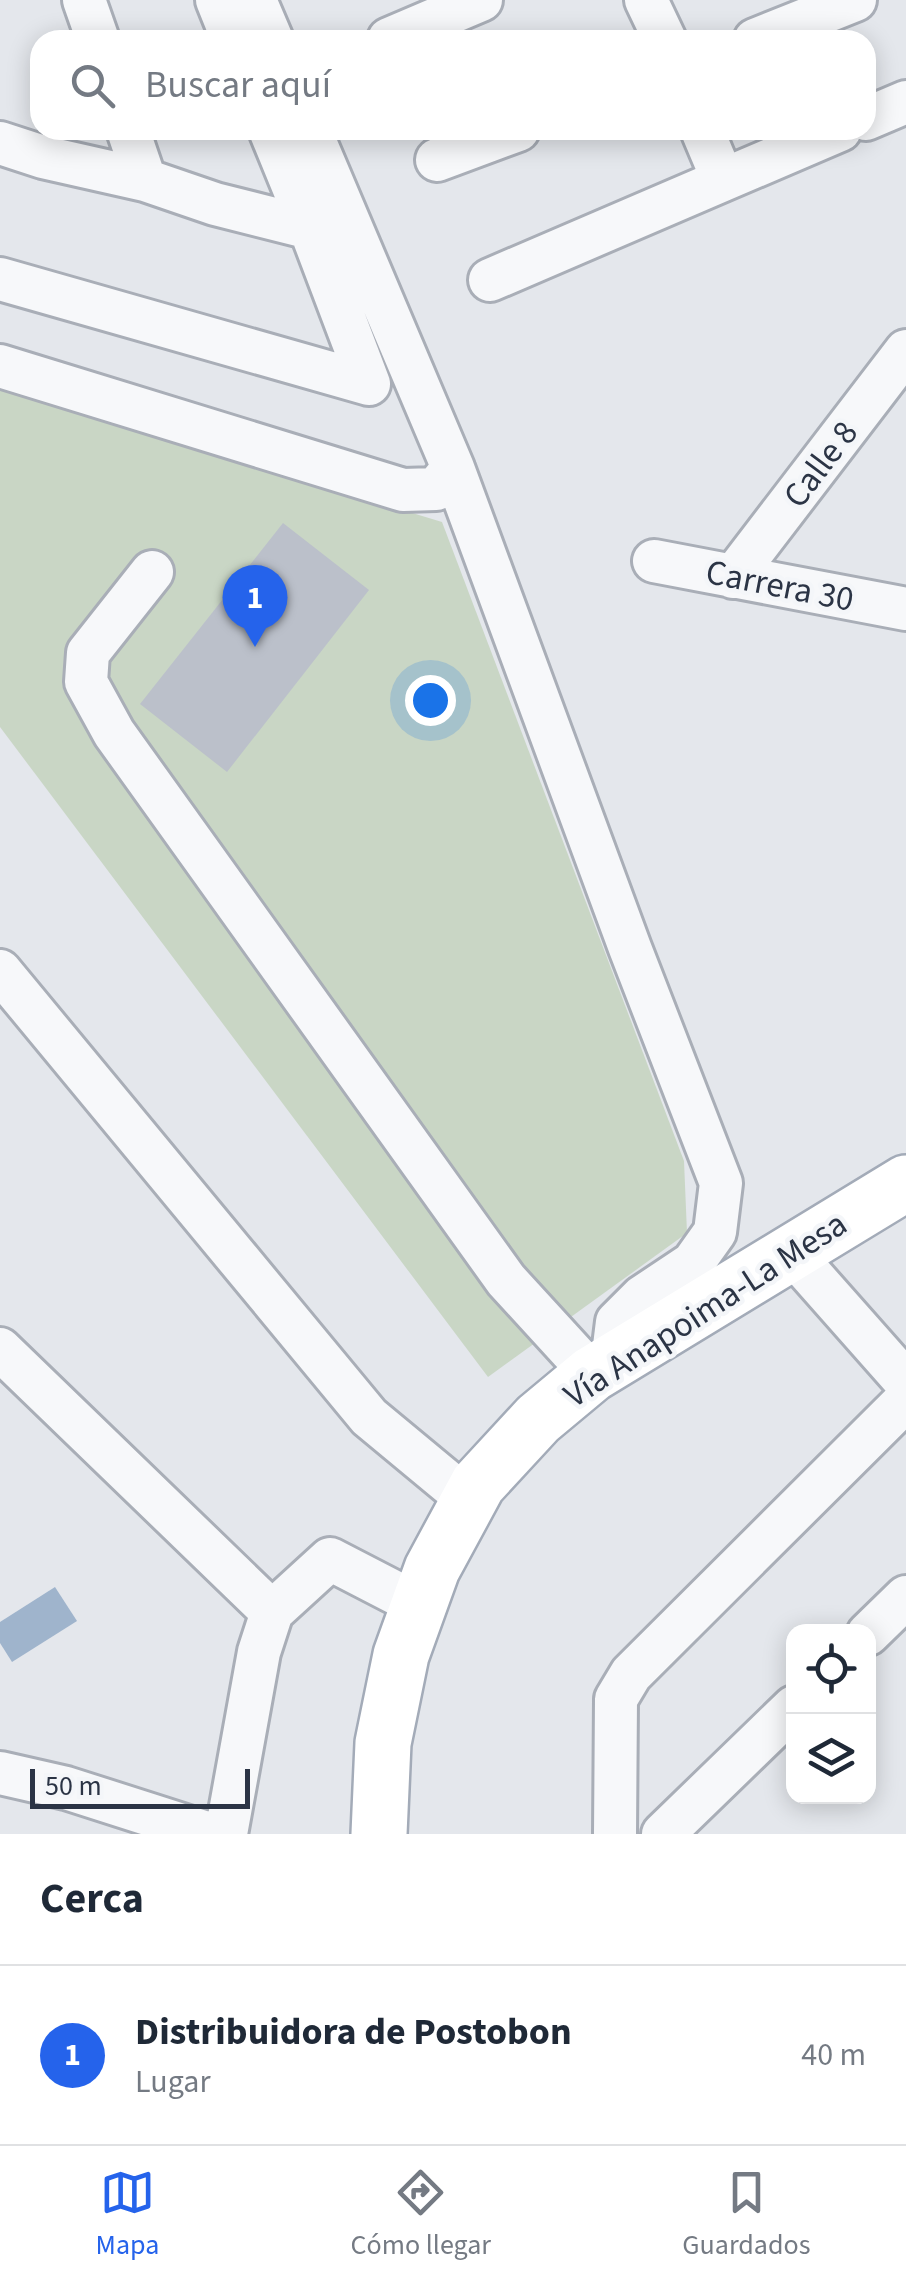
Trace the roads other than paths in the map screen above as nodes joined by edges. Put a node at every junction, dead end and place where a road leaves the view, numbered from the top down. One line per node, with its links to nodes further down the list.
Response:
1 (84, 0): 7 (street)
2 (217, 0): 8 (street)
3 (255, 0): 9 (street)
4 (482, 0): 10 (street)
5 (646, 0): 11 (street)
6 (856, 0): 12 (street)
7 (94, 30)
8 (230, 30)
9 (268, 30)
10 (410, 30)
11 (660, 30)
12 (780, 30)
13 (906, 102): 14 (street)
14 (876, 115)
15 (131, 140): 23 (street)
16 (274, 140): 25 (street)
17 (314, 140): 30 (street)
18 (491, 140): 22 (street)
19 (706, 140): 24 (street)
20 (817, 140): 24 (street)
21 (0, 143): 23 (street)
22 (437, 160)
23 (145, 180): 25 (street)
24 (723, 180): 27 (street)
25 (310, 228): 26 (street)
26 (0, 279)
27 (490, 280)
28 (906, 351): 33 (street, Calle 8)
29 (0, 366): 30 (street)
30 (453, 468): 39 (street)
31 (654, 561): 33 (street, Carrera 30)
32 (152, 572): 39 (street)
33 (734, 577): 34 (street, Carrera 30)
34 (906, 608)
35 (0, 971): 42 (street)
36 (906, 1183): 37 (main road, Vía Anapoima-La Mesa)
37 (791, 1252): 39 (main road, Vía Anapoima-La Mesa); 40 (street)
38 (0, 1349): 45 (street)
39 (602, 1368): 42 (main road, Vía Anapoima-La Mesa)
40 (906, 1382)
41 (906, 1400): 52 (street)
42 (469, 1500): 44 (main road, Vía Anapoima-La Mesa)
43 (906, 1597): 46 (street)
44 (417, 1604): 45 (street); 51 (main road, Vía Anapoima-La Mesa)
45 (272, 1612): 50 (street)
46 (876, 1626)
47 (787, 1714): 53 (street)
48 (0, 1773): 49 (street)
49 (210, 1834)
50 (226, 1834)
51 (379, 1834)
52 (614, 1834)
53 (663, 1834)

